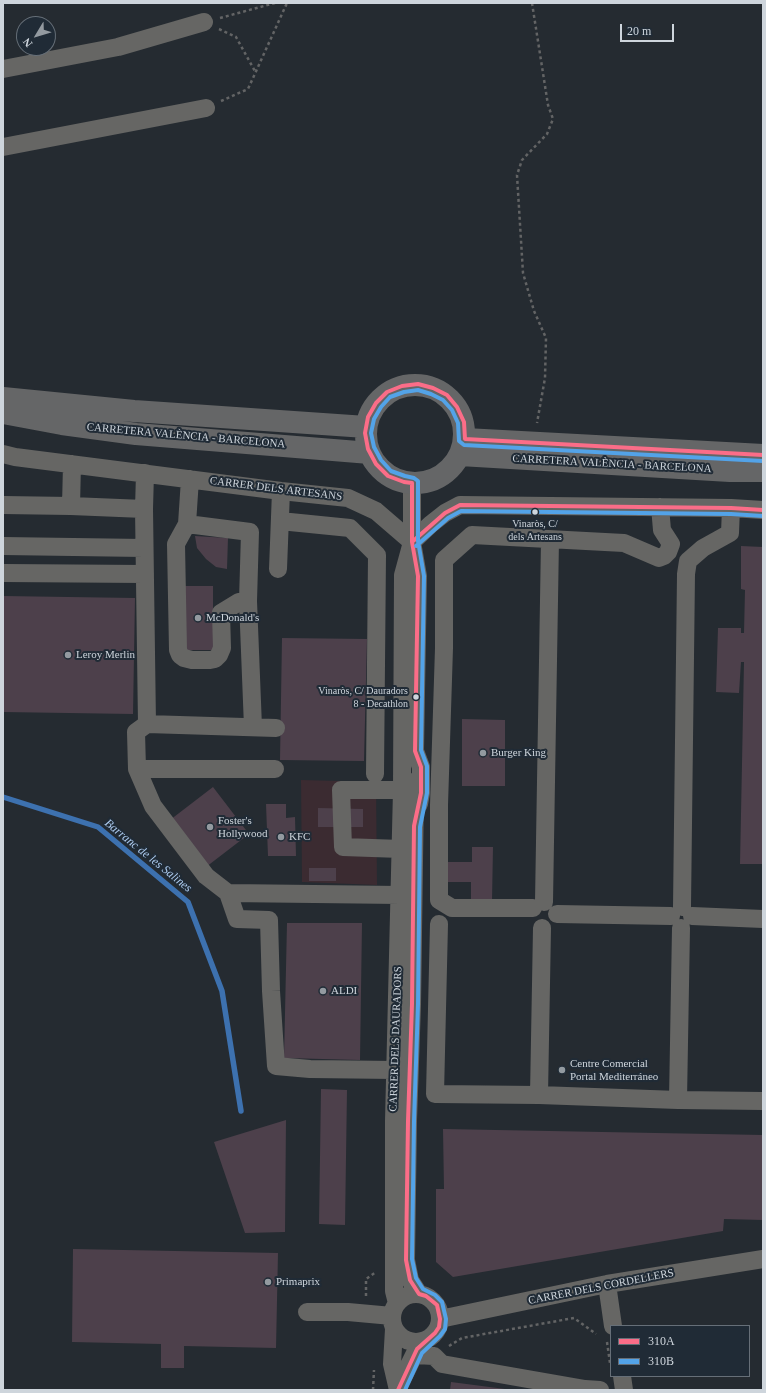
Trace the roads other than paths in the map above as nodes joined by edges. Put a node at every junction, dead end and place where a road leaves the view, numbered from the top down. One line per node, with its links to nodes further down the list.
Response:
1 (204, 22): 2 (street)
2 (3, 70)
3 (206, 108): 4 (street)
4 (3, 147)
5 (3, 398): 7 (main road, CARRETERA VALÈNCIA - BARCELONA)
6 (3, 413): 9 (main road, CARRETERA VALÈNCIA - BARCELONA)
7 (366, 427): 8 (main road); 9 (main road)
8 (462, 447): 11 (main road, CARRETERA VALÈNCIA - BARCELONA); 13 (main road, CARRETERA VALÈNCIA - BARCELONA); 16 (main road)
9 (370, 453): 16 (main road)
10 (3, 454): 12 (street, CARRER DELS ARTESANS)
11 (763, 455)
12 (72, 464): 14 (street, CARRER DELS ARTESANS); 19 (street)
13 (763, 471)
14 (145, 473): 15 (street, CARRER DELS ARTESANS); 22 (street)
15 (190, 479): 17 (street, CARRER DELS ARTESANS); 25 (street)
16 (412, 483): 27 (street, CARRER DELS DAURADORS)
17 (281, 491): 24 (street); 27 (street, CARRER DELS ARTESANS)
18 (3, 505): 19 (street)
19 (71, 506): 22 (street)
20 (660, 507): 21 (street); 26 (street); 27 (street)
21 (731, 508): 23 (street); 46 (street)
22 (144, 509): 29 (street)
23 (763, 510)
24 (280, 521): 30 (street); 39 (street)
25 (187, 524): 33 (street); 33 (street)
26 (550, 540): 45 (street); 45 (street)
27 (412, 542): 40 (street, CARRER DELS DAURADORS); 41 (street, CARRER DELS DAURADORS)
28 (3, 546): 29 (street)
29 (144, 548): 32 (street)
30 (278, 569)
31 (3, 573): 32 (street)
32 (145, 574): 34 (street)
33 (248, 601): 35 (street)
34 (147, 724): 35 (street); 37 (street)
35 (253, 727): 36 (street)
36 (276, 728)
37 (137, 768): 38 (street); 43 (street)
38 (275, 768)
39 (375, 774)
40 (402, 783): 41 (street, CARRER DELS DAURADORS); 42 (street, CARRER DELS DAURADORS); 42 (street)
41 (414, 826): 49 (street, CARRER DELS DAURADORS)
42 (401, 849): 44 (street, CARRER DELS DAURADORS)
43 (228, 893): 44 (street); 50 (street)
44 (400, 895): 50 (street, CARRER DELS DAURADORS)
45 (541, 914): 46 (street); 48 (street); 51 (street)
46 (681, 917): 47 (street); 52 (street)
47 (763, 918)
48 (439, 924): 49 (street); 51 (street)
49 (412, 1004): 56 (street, CARRER DELS DAURADORS)
50 (395, 1070): 58 (street, CARRER DELS DAURADORS)
51 (539, 1095): 52 (street)
52 (678, 1100): 53 (street)
53 (763, 1101)
54 (763, 1259): 55 (street, CARRER DELS CORDELLERS)
55 (607, 1284): 59 (street, CARRER DELS CORDELLERS); 60 (street)
56 (419, 1294): 58 (street); 59 (street)
57 (307, 1312): 58 (street)
58 (394, 1316): 61 (street); 64 (street, CARRER DELS DAURADORS)
59 (440, 1319): 61 (street)
60 (613, 1325)
61 (429, 1338): 62 (street, CARRER DELS DAURADORS)
62 (415, 1355): 64 (street, CARRER DELS DAURADORS); 65 (street)
63 (622, 1377): 66 (street)
64 (398, 1389)
65 (600, 1390)
66 (624, 1390)

